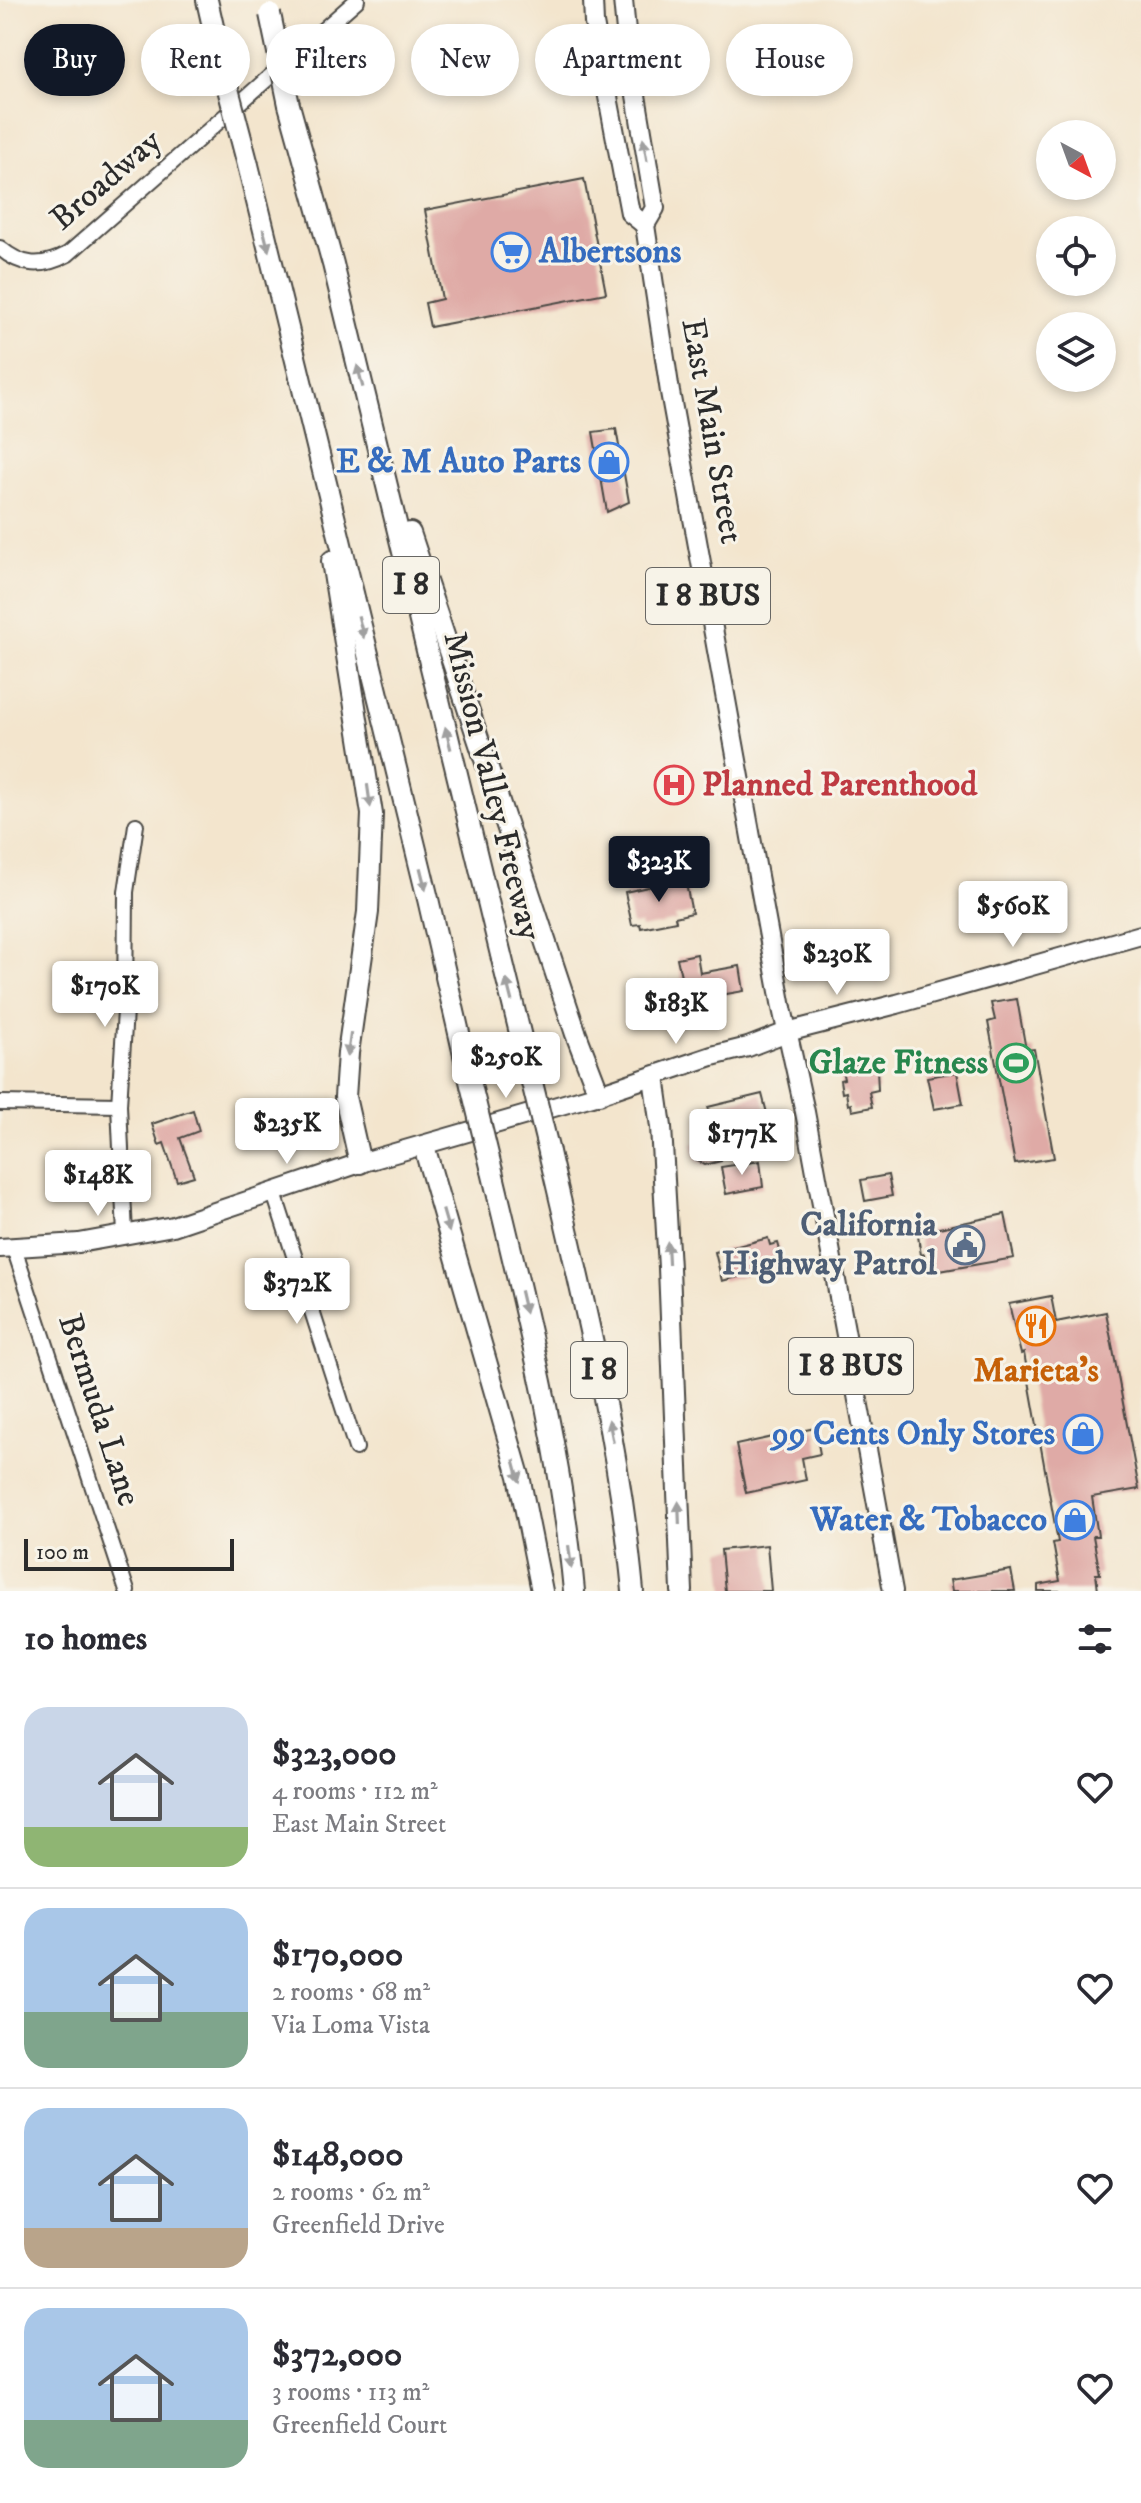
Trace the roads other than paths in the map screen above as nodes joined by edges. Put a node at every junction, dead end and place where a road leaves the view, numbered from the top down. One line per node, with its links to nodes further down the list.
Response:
1 (207, 0): 8 (highway, I 8, one-way to 8, bridge)
2 (357, 0): 7 (street, Broadway)
3 (593, 0): 6 (main road, East Main Street / I 8 BUS)
4 (623, 0): 6 (main road, East Main Street / I 8 BUS, one-way to 4)
5 (268, 7): 9 (highway, Mission Valley Freeway / I 8, one-way to 5, bridge)
6 (645, 225): 12 (main road, East Main Street / I 8 BUS)
7 (0, 248)
8 (302, 388): 18 (highway, one-way to 18); 25 (highway, I 8, one-way to 25, bridge)
9 (368, 410): 14 (highway); 26 (highway, Mission Valley Freeway / I 8, one-way to 9, bridge)
10 (136, 825): 16 (street)
11 (1141, 935): 12 (main road)
12 (787, 1032): 13 (main road); 28 (main road, East Main Street / I 8 BUS)
13 (654, 1077): 14 (main road); 27 (highway, one-way to 13)
14 (599, 1094): 17 (main road)
15 (0, 1103): 16 (street)
16 (119, 1105): 20 (street)
17 (424, 1146): 18 (main road); 24 (highway, one-way to 24)
18 (360, 1163): 19 (main road)
19 (274, 1193): 20 (main road); 22 (street)
20 (125, 1235): 21 (main road)
21 (7, 1248): 23 (street, Bermuda Lane)
22 (356, 1448)
23 (127, 1591)
24 (542, 1591)
25 (574, 1591)
26 (633, 1591)
27 (682, 1591)
28 (893, 1591)

